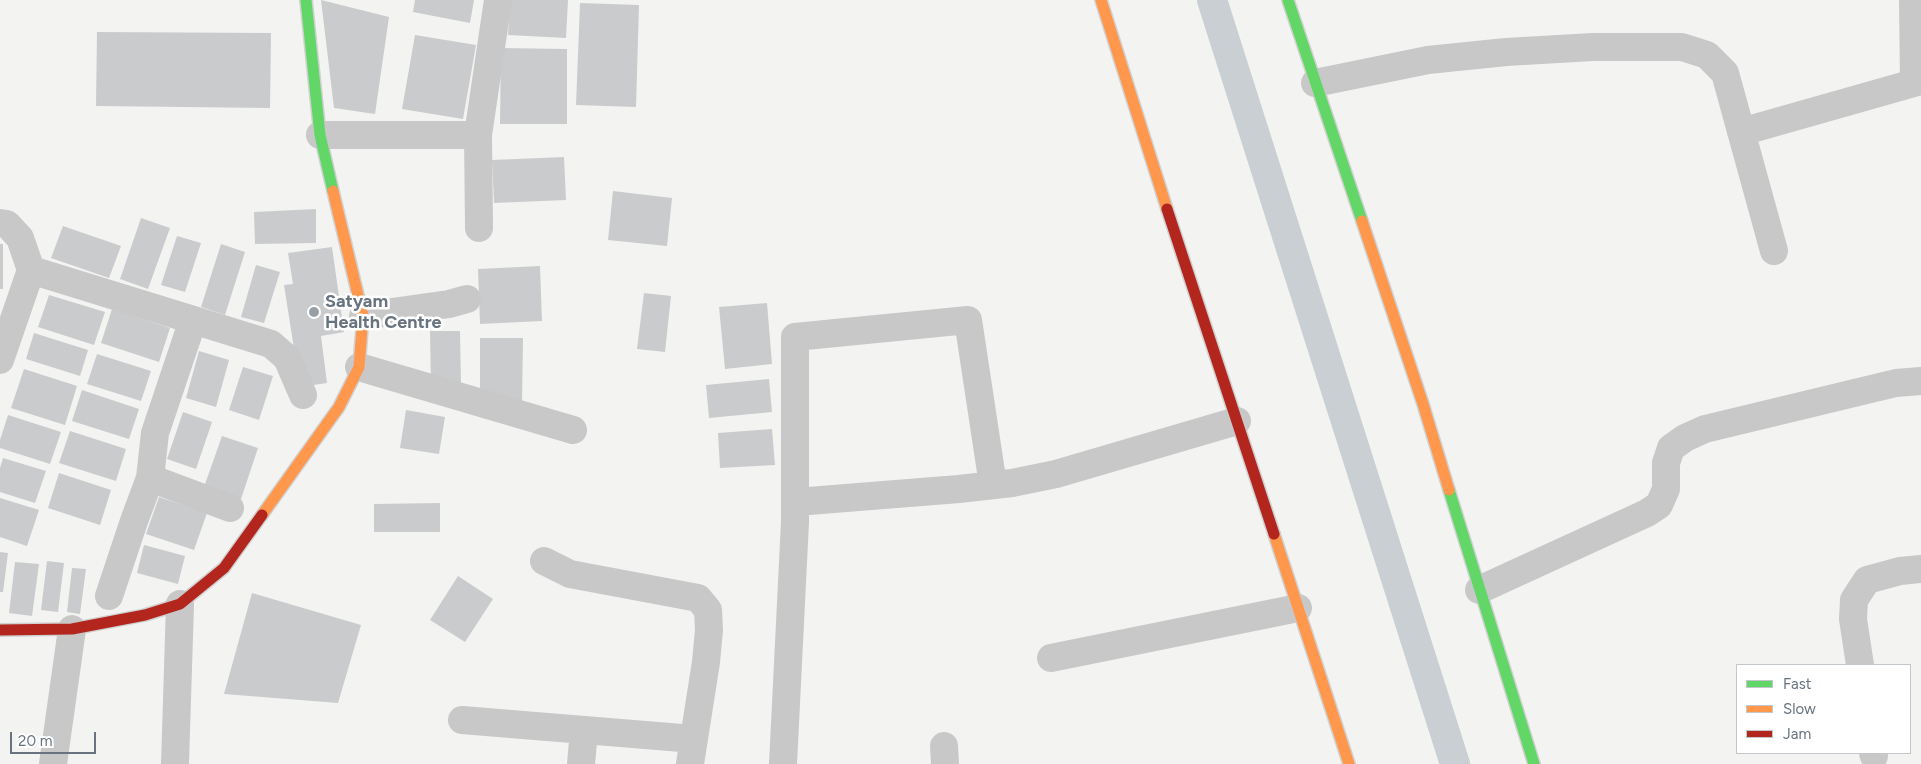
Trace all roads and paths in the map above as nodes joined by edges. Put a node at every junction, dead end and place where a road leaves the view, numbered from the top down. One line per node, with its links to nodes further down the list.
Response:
1 (306, 0): 9 (street)
2 (498, 0): 10 (street)
3 (1101, 0): 22 (street)
4 (1288, 0): 7 (street)
5 (1913, 0): 6 (street)
6 (1918, 82): 8 (street)
7 (1315, 83): 8 (street); 30 (street)
8 (1741, 132): 13 (street)
9 (320, 135): 10 (street); 16 (street)
10 (478, 135): 12 (street)
11 (0, 223): 14 (street)
12 (478, 228)
13 (1774, 251)
14 (32, 270): 17 (street); 18 (street)
15 (467, 299): 16 (street)
16 (363, 316): 19 (street)
17 (193, 320): 21 (street); 24 (street)
18 (0, 360)
19 (359, 367): 23 (street); 32 (street)
20 (1921, 381): 30 (street)
21 (303, 395)
22 (1237, 421): 25 (street); 33 (street)
23 (573, 430)
24 (150, 478): 27 (street); 31 (street)
25 (993, 485): 26 (street); 26 (street)
26 (796, 502): 44 (street)
27 (230, 508)
28 (544, 561): 40 (street)
29 (1921, 569): 37 (street)
30 (1479, 590): 46 (street)
31 (109, 596)
32 (180, 604): 34 (street); 42 (street)
33 (1298, 608): 36 (street); 45 (street)
34 (72, 629): 35 (street); 41 (street)
35 (0, 630)
36 (1052, 658)
37 (1860, 664)
38 (462, 720): 39 (street)
39 (584, 730): 40 (street); 43 (street)
40 (692, 752)
41 (53, 764)
42 (175, 764)
43 (581, 764)
44 (783, 764)
45 (1349, 764)
46 (1534, 764)

